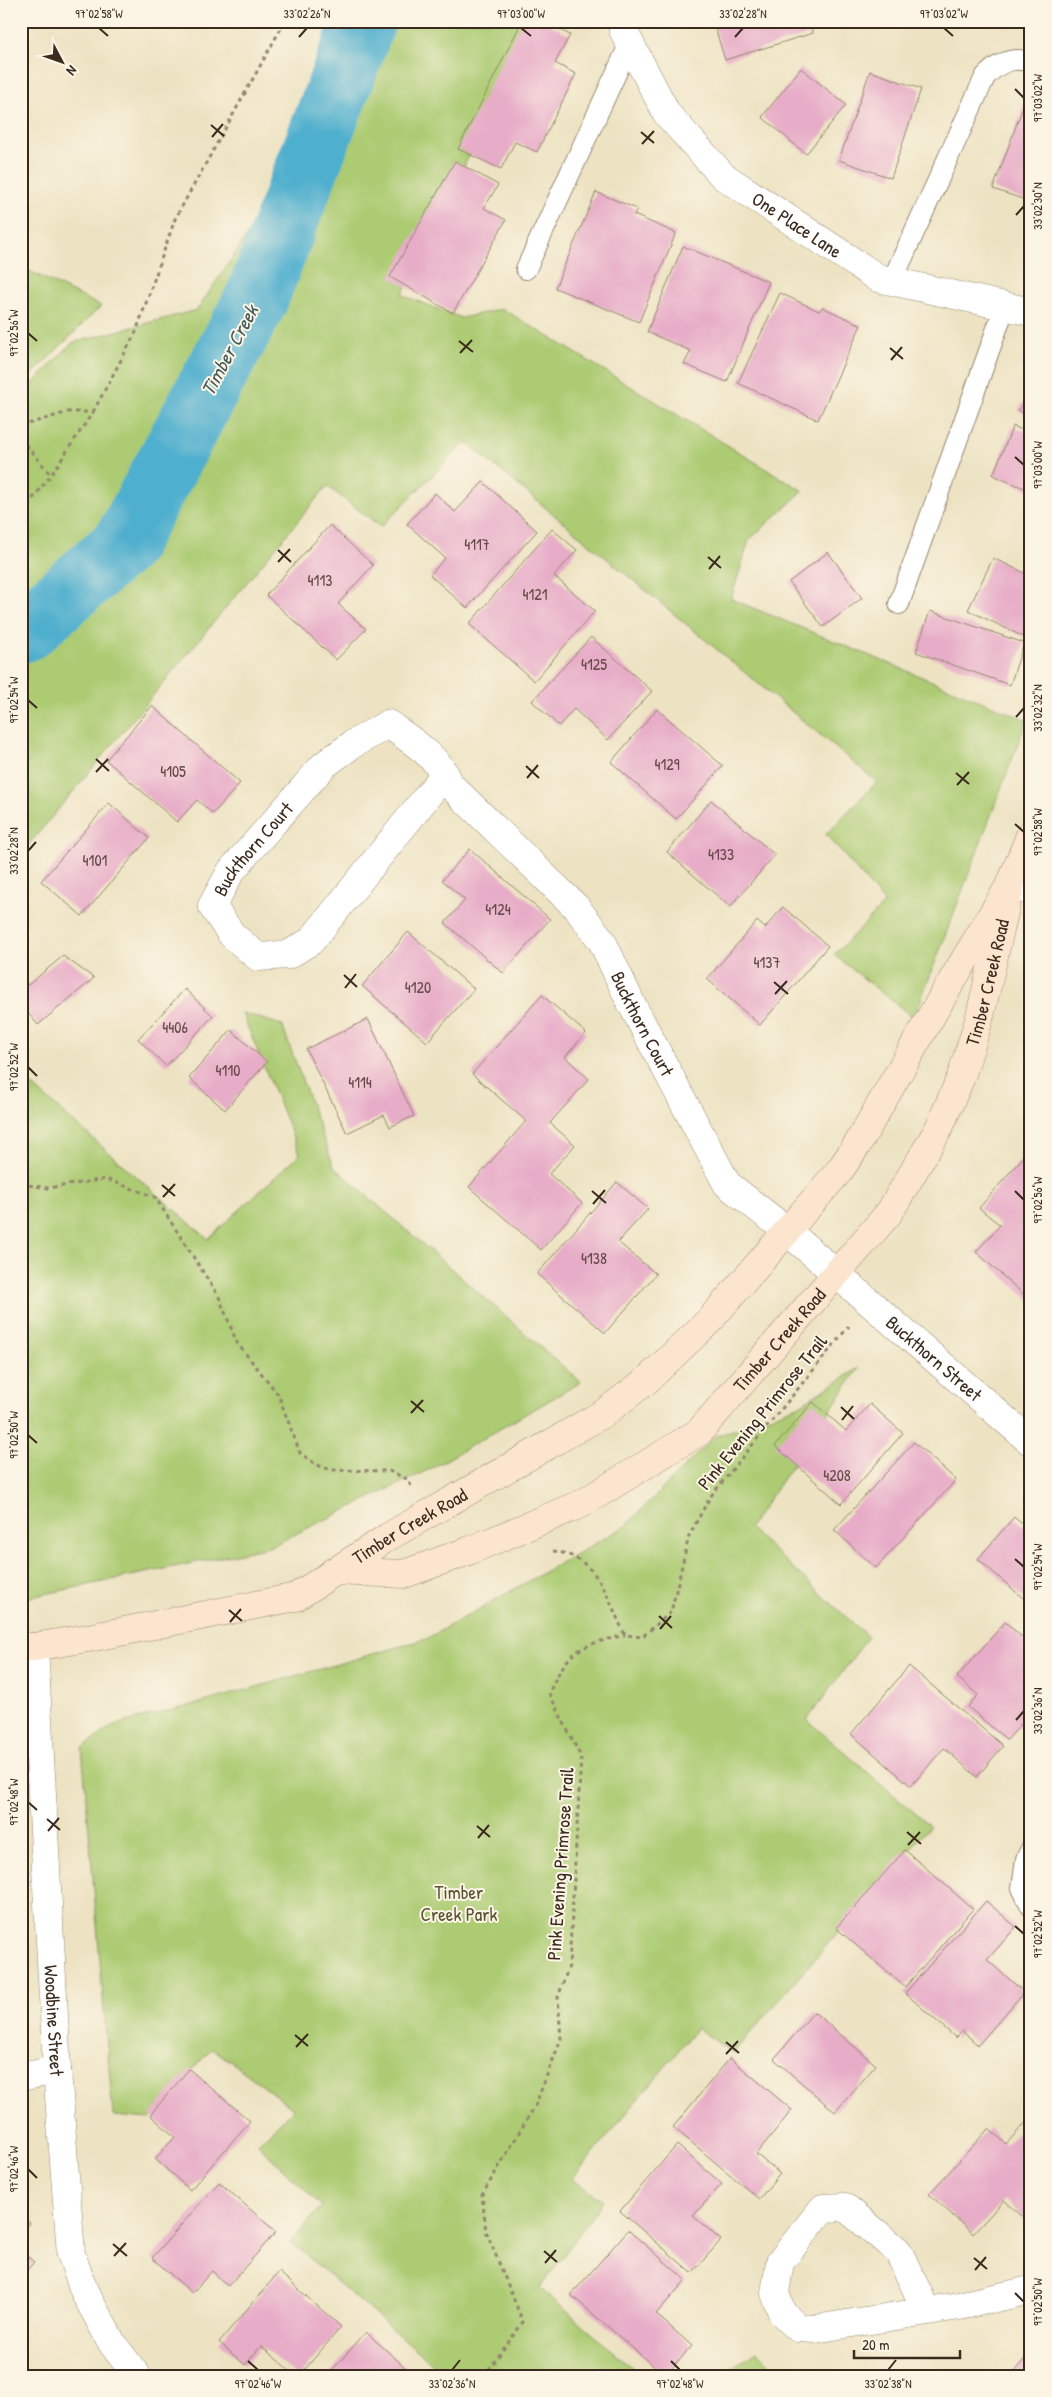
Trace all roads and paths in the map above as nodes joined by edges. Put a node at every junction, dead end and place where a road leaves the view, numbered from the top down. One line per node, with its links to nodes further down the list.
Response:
1 (285, 21): 7 (path)
2 (626, 32): 4 (lane, One Place Lane); 5 (street, One Place Lane)
3 (1031, 62): 5 (lane)
4 (526, 269)
5 (892, 281): 6 (street, One Place Lane)
6 (1018, 309): 12 (lane)
7 (93, 412): 8 (path); 10 (path)
8 (21, 426)
9 (21, 439): 10 (path)
10 (51, 475): 11 (path)
11 (21, 514)
12 (899, 604)
13 (445, 774): 13 (street, Buckthorn Court); 17 (street, Buckthorn Court)
14 (1031, 832): 15 (street, Timber Creek Road)
15 (1021, 888): 17 (street, Timber Creek Road); 18 (street, Timber Creek Road)
16 (21, 1184): 21 (path)
17 (787, 1230): 18 (street, Buckthorn Court); 23 (street, Timber Creek Road)
18 (837, 1274): 20 (street, Buckthorn Street); 23 (street, Timber Creek Road)
19 (852, 1322): 24 (path, Pink Evening Primrose Trail)
20 (1031, 1442)
21 (404, 1491)
22 (547, 1552): 24 (path)
23 (334, 1571): 25 (street, Timber Creek Road)
24 (625, 1635): 33 (path, Pink Evening Primrose Trail)
25 (28, 1647): 28 (street, Woodbine Street)
26 (1031, 1849): 27 (lane)
27 (1031, 1906)
28 (57, 2070): 29 (street); 32 (street, Woodbine Street)
29 (21, 2076)
30 (1031, 2290): 31 (street)
31 (924, 2311): 31 (street)
32 (137, 2376)
33 (484, 2376)

